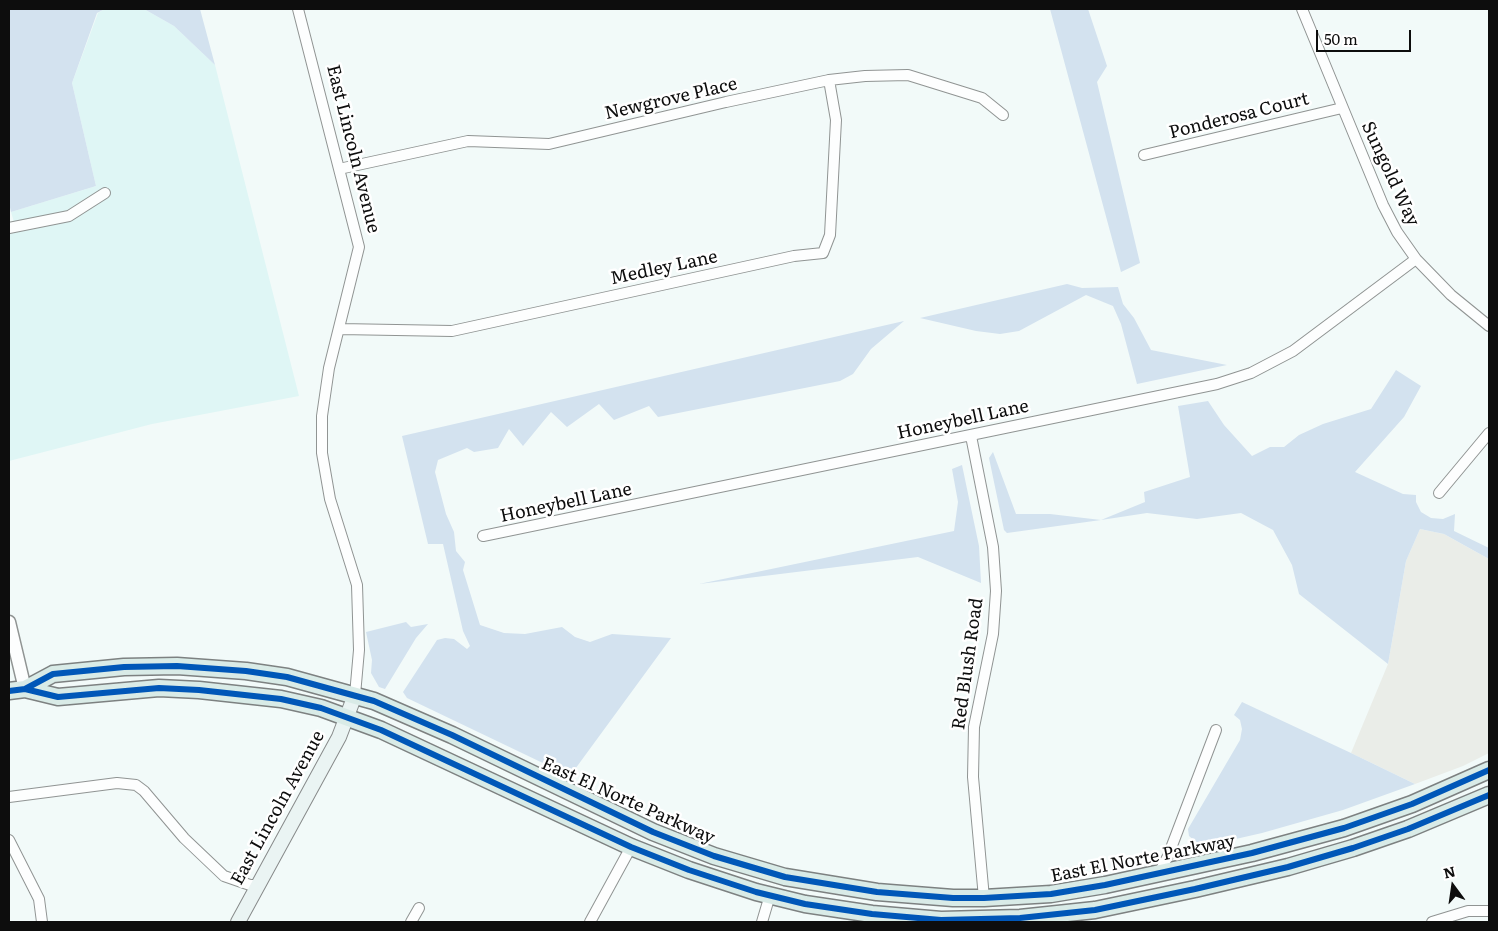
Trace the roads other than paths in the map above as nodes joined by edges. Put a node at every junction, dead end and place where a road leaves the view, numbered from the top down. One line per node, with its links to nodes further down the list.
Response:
1 (298, 9): 7 (street, East Lincoln Avenue)
2 (1302, 9): 4 (street, Sungold Way)
3 (829, 80): 5 (street, Newgrove Place); 7 (street, Newgrove Place); 12 (street, Medley Lane)
4 (1342, 108): 6 (street, Ponderosa Court); 10 (street, Sungold Way)
5 (1003, 114)
6 (1144, 155)
7 (339, 169): 12 (street, East Lincoln Avenue)
8 (105, 193): 9 (street)
9 (9, 228)
10 (1416, 259): 11 (street, Sungold Way); 14 (street, Honeybell Lane)
11 (1489, 326)
12 (340, 329): 20 (street, East Lincoln Avenue)
13 (1489, 433): 15 (street)
14 (971, 436): 16 (street, Honeybell Lane); 31 (street, Red Blush Road)
15 (1439, 493)
16 (483, 536)
17 (9, 622): 18 (street)
18 (26, 689): 19 (main road, East El Norte Parkway); 20 (main road, East El Norte Parkway); 21 (main road, East El Norte Parkway)
19 (9, 691)
20 (355, 695): 21 (main road, East Lincoln Avenue); 31 (main road, East El Norte Parkway)
21 (347, 718): 27 (main road, East El Norte Parkway); 29 (main road, East Lincoln Avenue)
22 (1216, 730): 28 (street)
23 (1489, 770): 28 (main road, East El Norte Parkway)
24 (1489, 795): 34 (main road, East El Norte Parkway)
25 (9, 797): 29 (street)
26 (9, 840): 35 (street)
27 (631, 847): 30 (main road, East El Norte Parkway); 38 (street)
28 (1158, 875): 31 (main road, East El Norte Parkway)
29 (258, 885): 36 (main road, East Lincoln Avenue)
30 (770, 895): 34 (main road, East El Norte Parkway); 39 (street)
31 (984, 898): 34 (main road)
32 (419, 908): 37 (street)
33 (1489, 911): 40 (street)
34 (987, 921)
35 (42, 922)
36 (238, 922)
37 (411, 922)
38 (590, 922)
39 (762, 922)
40 (1432, 922)

